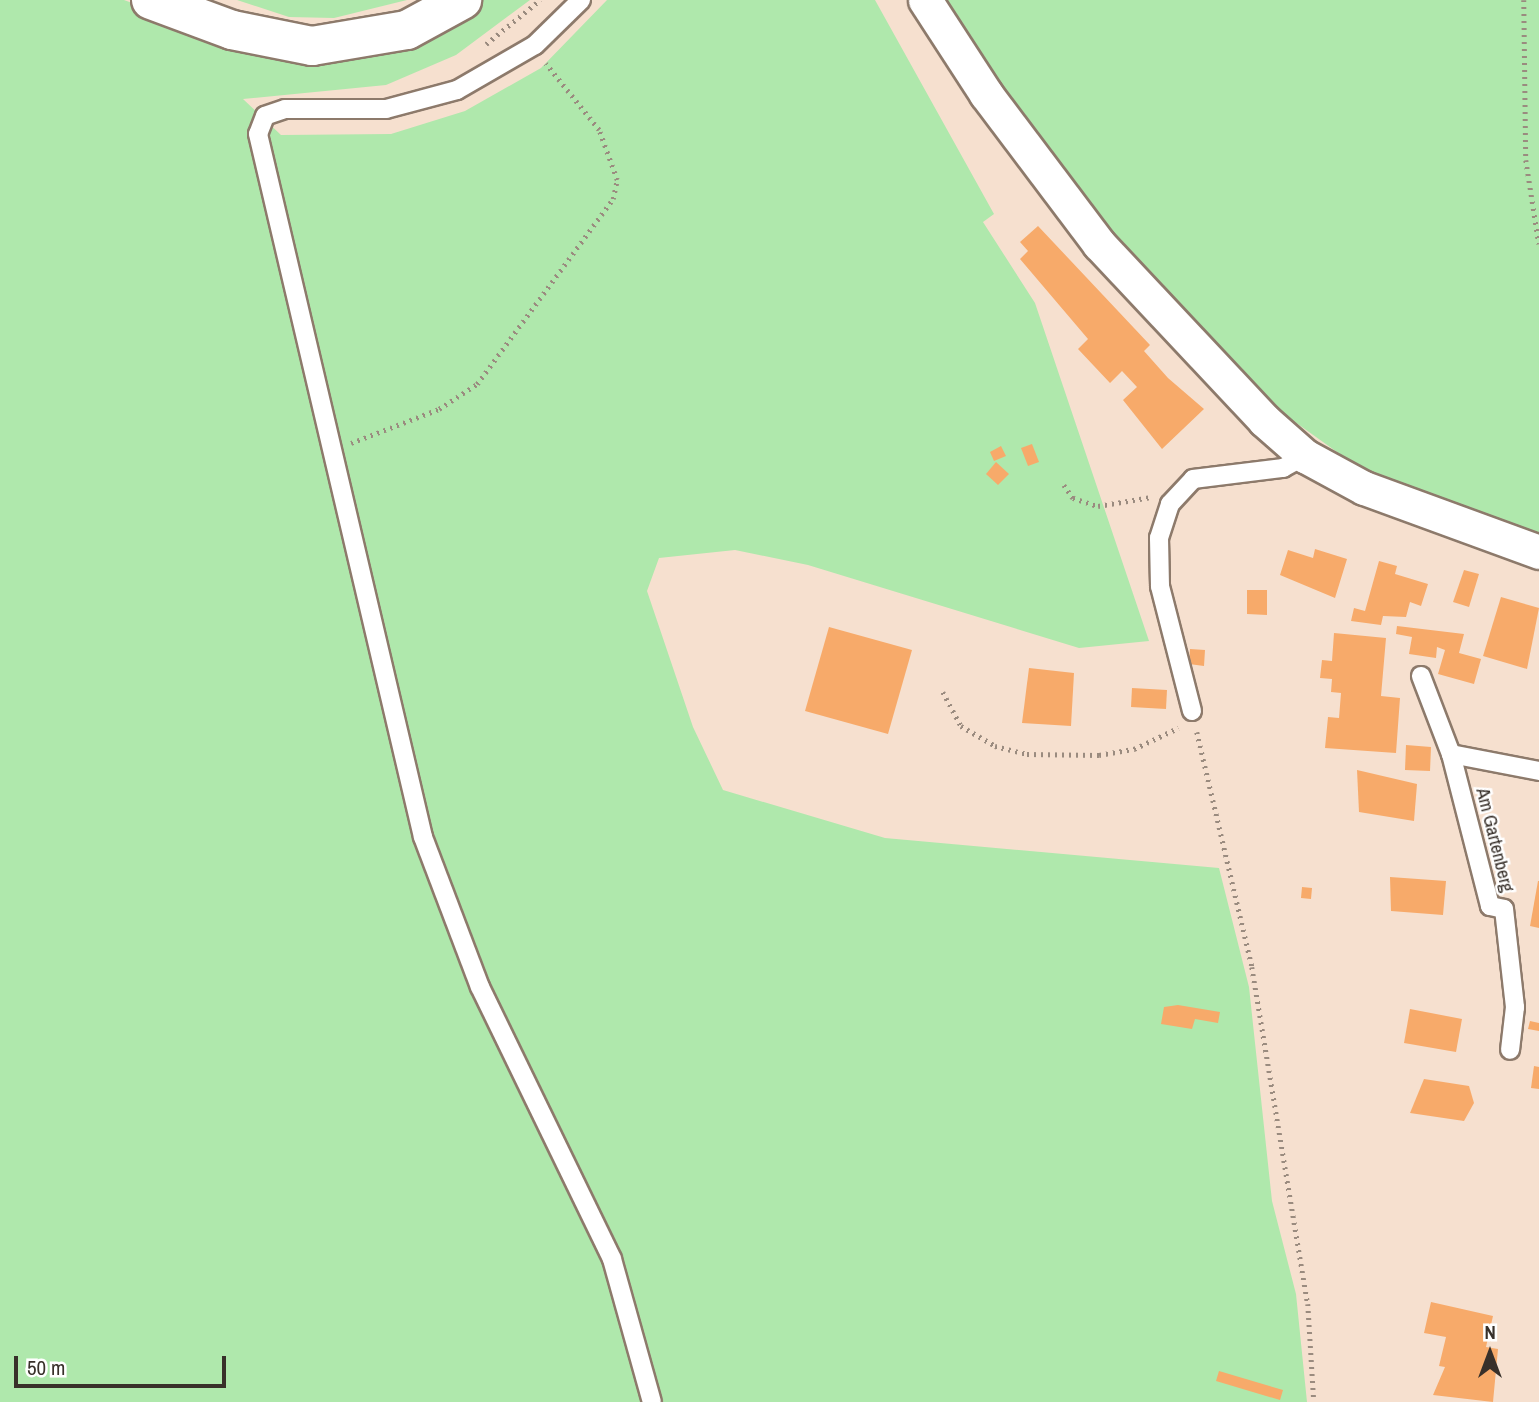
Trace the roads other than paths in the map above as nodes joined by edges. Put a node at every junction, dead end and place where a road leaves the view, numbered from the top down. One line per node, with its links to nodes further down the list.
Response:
1 (151, 0): 4 (highway)
2 (212, 0): 3 (highway)
3 (427, 0)
4 (463, 0)
5 (581, 0): 14 (lane)
6 (925, 0): 7 (street)
7 (1305, 456): 8 (street); 10 (lane)
8 (1539, 552)
9 (1421, 676): 11 (lane, Am Gartenberg)
10 (1192, 711)
11 (1451, 754): 12 (lane, Am Gartenberg); 13 (lane, Am Gartenberg)
12 (1539, 771)
13 (1510, 1050)
14 (652, 1402)

